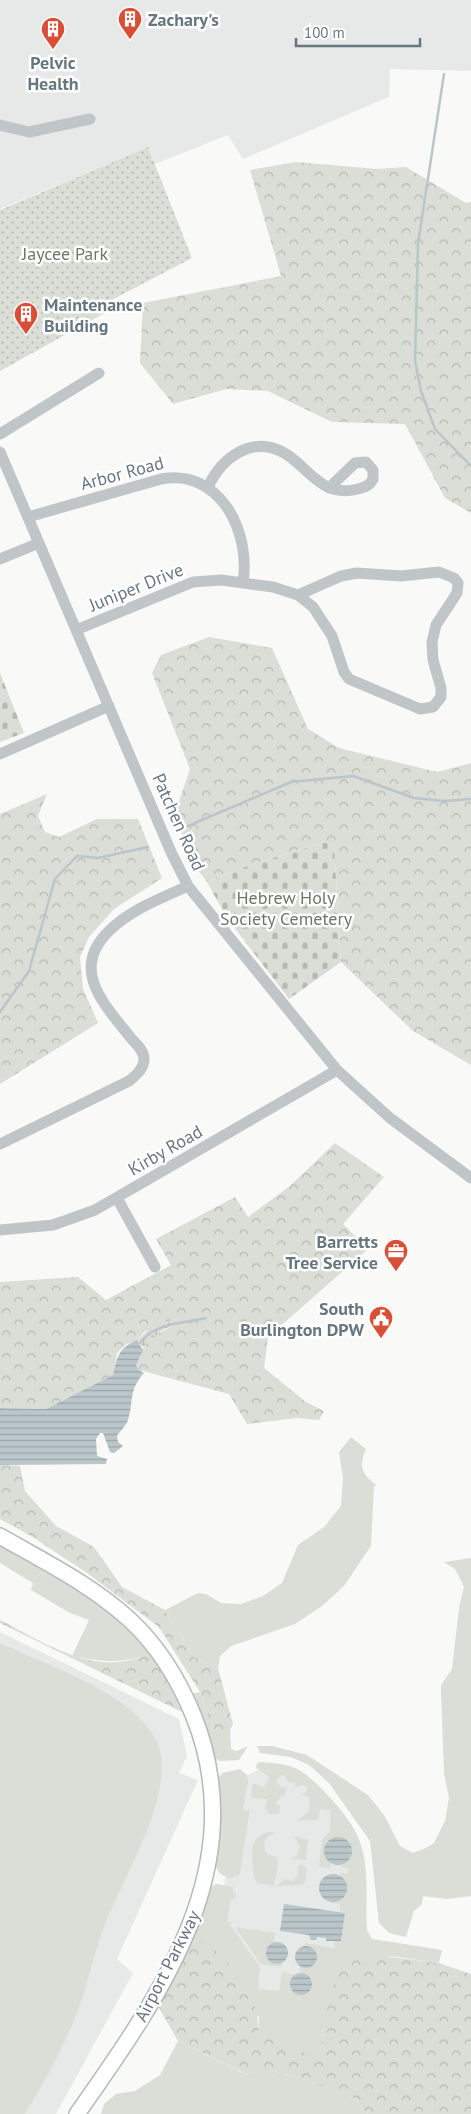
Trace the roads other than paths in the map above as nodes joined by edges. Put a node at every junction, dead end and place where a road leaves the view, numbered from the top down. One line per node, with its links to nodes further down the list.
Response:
1 (90, 119): 2 (street)
2 (0, 125)
3 (99, 373): 4 (street)
4 (0, 434)
5 (0, 452): 8 (street, Patchen Road)
6 (208, 487): 7 (street); 8 (street, Arbor Road); 11 (street, Arbor Road)
7 (329, 488)
8 (28, 517): 9 (street, Patchen Road)
9 (39, 543): 10 (street); 13 (street, Patchen Road)
10 (0, 559)
11 (243, 582): 12 (street, Juniper Drive); 13 (street, Juniper Drive)
12 (298, 595): 12 (street, Juniper Drive)
13 (76, 630): 14 (street, Patchen Road)
14 (109, 706): 15 (street); 16 (street, Patchen Road)
15 (0, 754)
16 (188, 886): 17 (street, Patchen Road); 18 (street)
17 (337, 1070): 19 (street, Patchen Road); 20 (street, Kirby Road)
18 (0, 1144)
19 (471, 1178)
20 (117, 1198): 21 (street, Kirby Road); 22 (street)
21 (0, 1230)
22 (155, 1267)
23 (0, 1536): 24 (main road, Airport Parkway)
24 (77, 2114)

